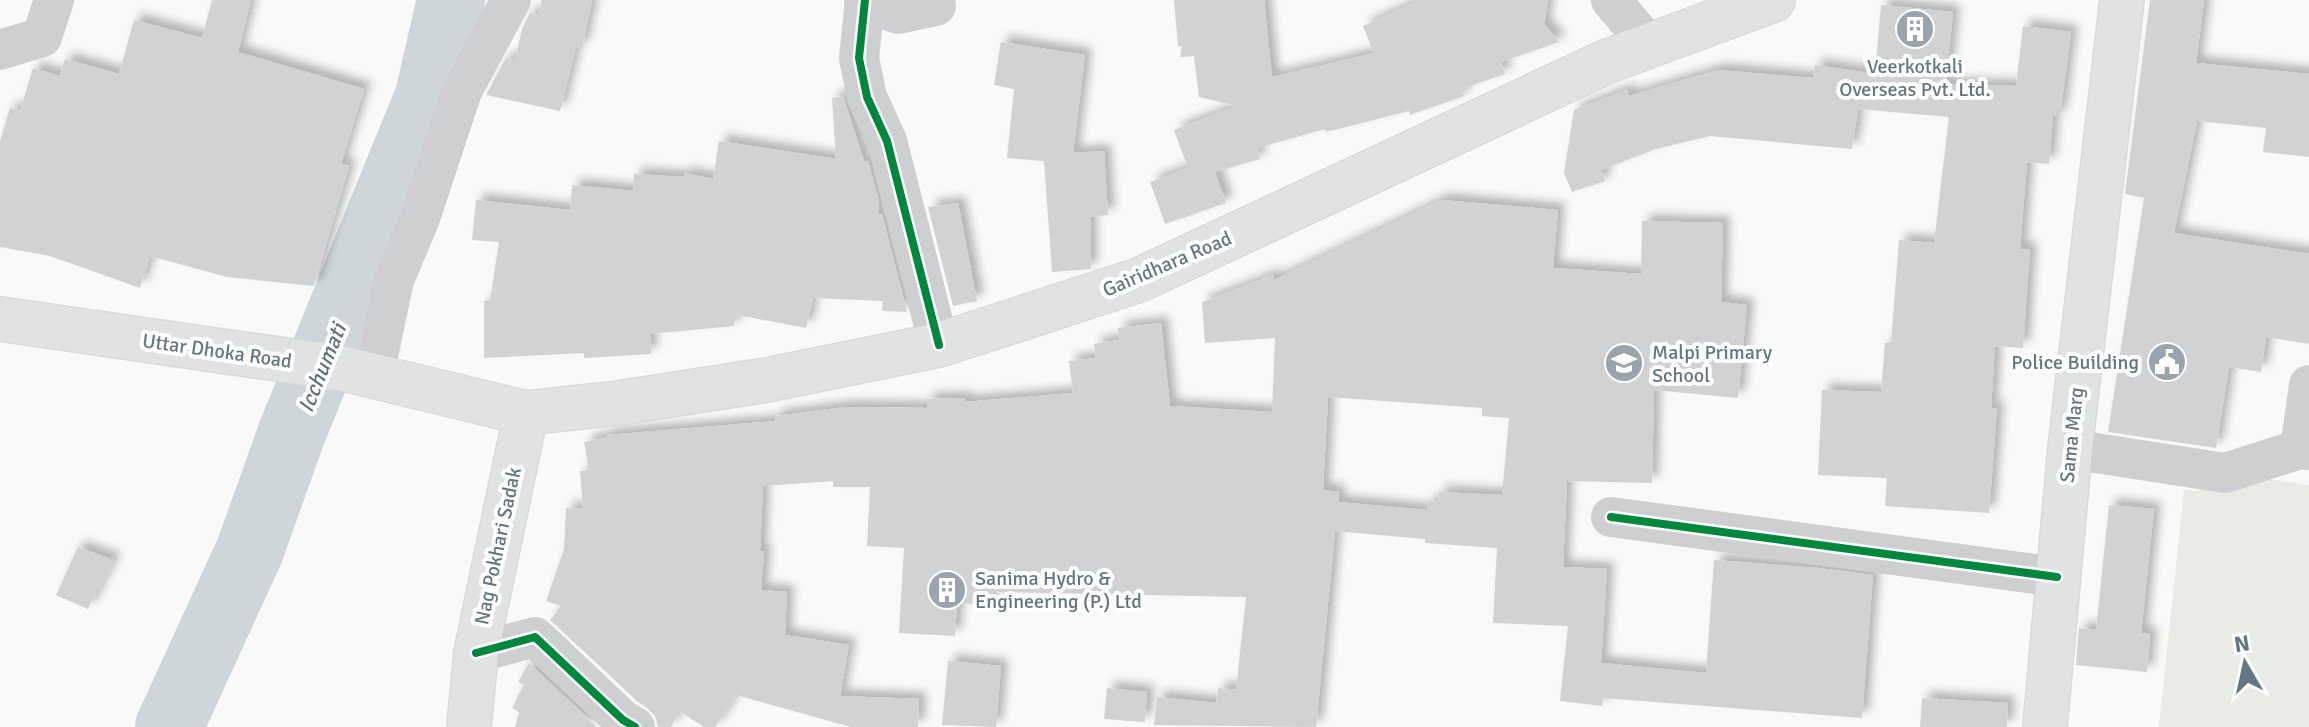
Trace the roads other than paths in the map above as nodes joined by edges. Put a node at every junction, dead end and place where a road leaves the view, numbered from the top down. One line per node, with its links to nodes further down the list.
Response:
1 (54, 0): 9 (street)
2 (511, 0): 12 (street)
3 (1611, 0): 8 (street)
4 (1773, 0): 8 (main road, Gairidhara Road)
5 (2122, 0): 15 (main road, Sama Marg)
6 (864, 1): 7 (street); 11 (street)
7 (936, 6)
8 (1649, 45): 11 (main road, Gairidhara Road)
9 (0, 50)
10 (0, 319): 12 (main road, Uttar Dhoka Road)
11 (939, 345): 14 (main road, Gairidhara Road)
12 (357, 371): 14 (main road, Uttar Dhoka Road)
13 (2309, 385): 16 (street)
14 (526, 413): 19 (main road, Nag Pokhari Sadak)
15 (2070, 449): 16 (street); 18 (main road, Sama Marg)
16 (2304, 449)
17 (1611, 517): 18 (street)
18 (2057, 577): 22 (main road, Sama Marg)
19 (476, 653): 20 (main road, Nag Pokhari Sadak); 21 (street)
20 (469, 727)
21 (635, 727)
22 (2045, 727)

